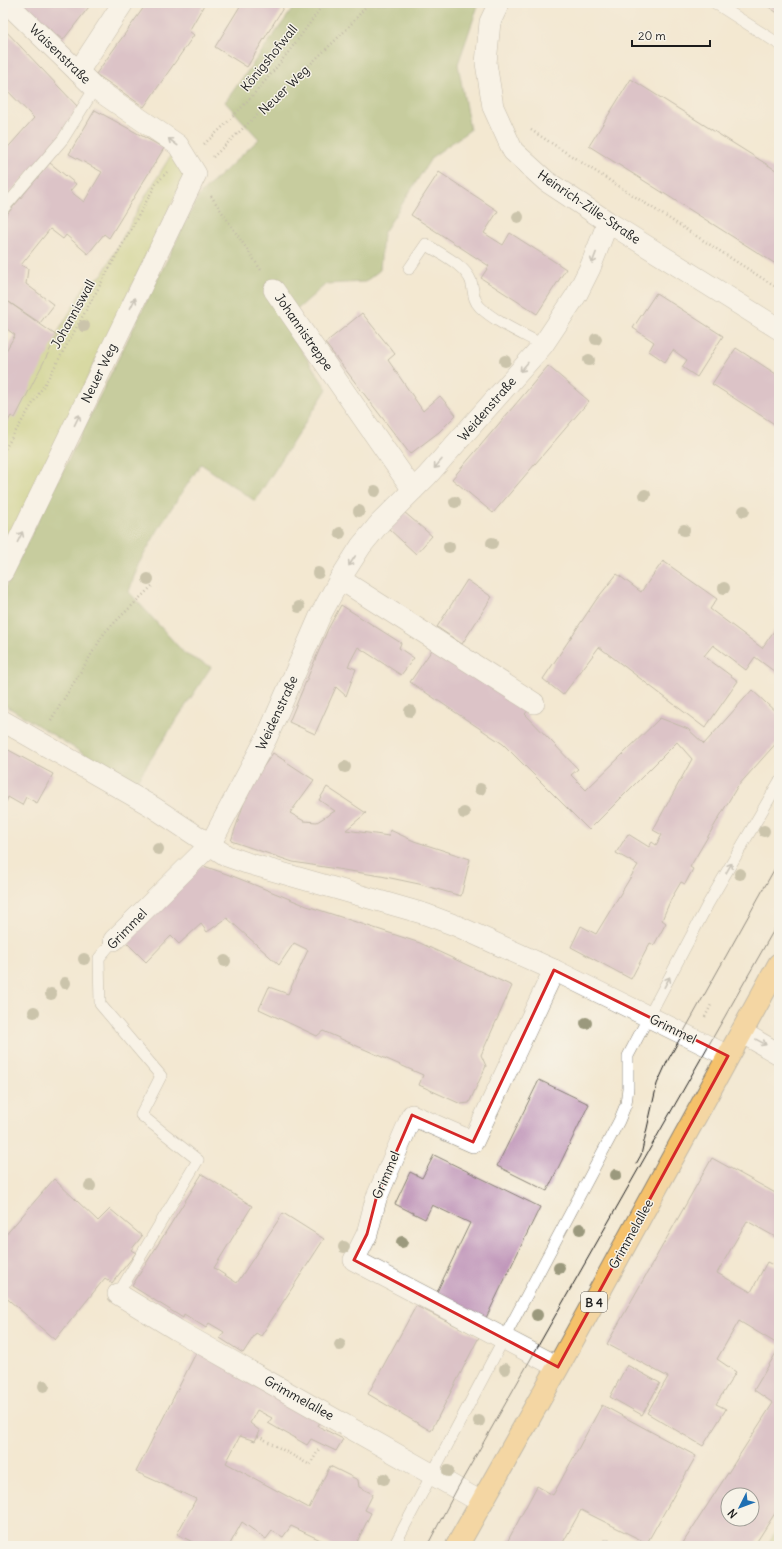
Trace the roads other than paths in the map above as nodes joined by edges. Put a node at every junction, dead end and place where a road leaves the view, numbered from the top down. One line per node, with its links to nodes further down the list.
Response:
1 (7, 3): 6 (street, Waisenstraße)
2 (123, 3): 6 (street)
3 (499, 3): 9 (street, Heinrich-Zille-Straße)
4 (715, 3): 5 (lane)
5 (779, 44)
6 (78, 72): 7 (street, Waisenstraße)
7 (95, 88): 8 (lane); 15 (street, Neuer Weg, one-way to 7)
8 (3, 209)
9 (608, 222): 12 (street, Heinrich-Zille-Straße); 13 (street, Weidenstraße, one-way to 13)
10 (409, 269): 13 (lane)
11 (274, 290): 14 (street, Johannistreppe)
12 (779, 329)
13 (542, 345): 14 (street, Weidenstraße, one-way to 14)
14 (413, 490): 16 (street, Weidenstraße, one-way to 16)
15 (3, 572)
16 (340, 579): 17 (street); 20 (street, Weidenstraße)
17 (534, 703)
18 (3, 721): 20 (street, Grimmel)
19 (779, 782): 24 (lane, one-way to 19)
20 (210, 845): 21 (street, Grimmel); 23 (street, Grimmel)
21 (114, 940): 28 (lane, Grimmel)
22 (779, 964): 25 (main road, Grimmelallee / B 4)
23 (554, 970): 24 (street, Grimmel); 29 (street, Grimmel)
24 (648, 1017): 27 (street, Grimmel); 29 (lane)
25 (742, 1032): 26 (street, one-way to 26); 27 (main road, Grimmelallee / B 4)
26 (779, 1054)
27 (728, 1056): 30 (main road, Grimmelallee / B 4)
28 (118, 1294): 31 (street, Grimmelallee)
29 (503, 1339): 30 (street, Grimmel); 31 (lane)
30 (558, 1367): 32 (main road, Grimmelallee / B 4)
31 (433, 1474): 32 (street, Grimmelallee); 33 (lane)
32 (481, 1502): 34 (main road, Grimmelallee / B 4)
33 (394, 1546)
34 (457, 1546)

